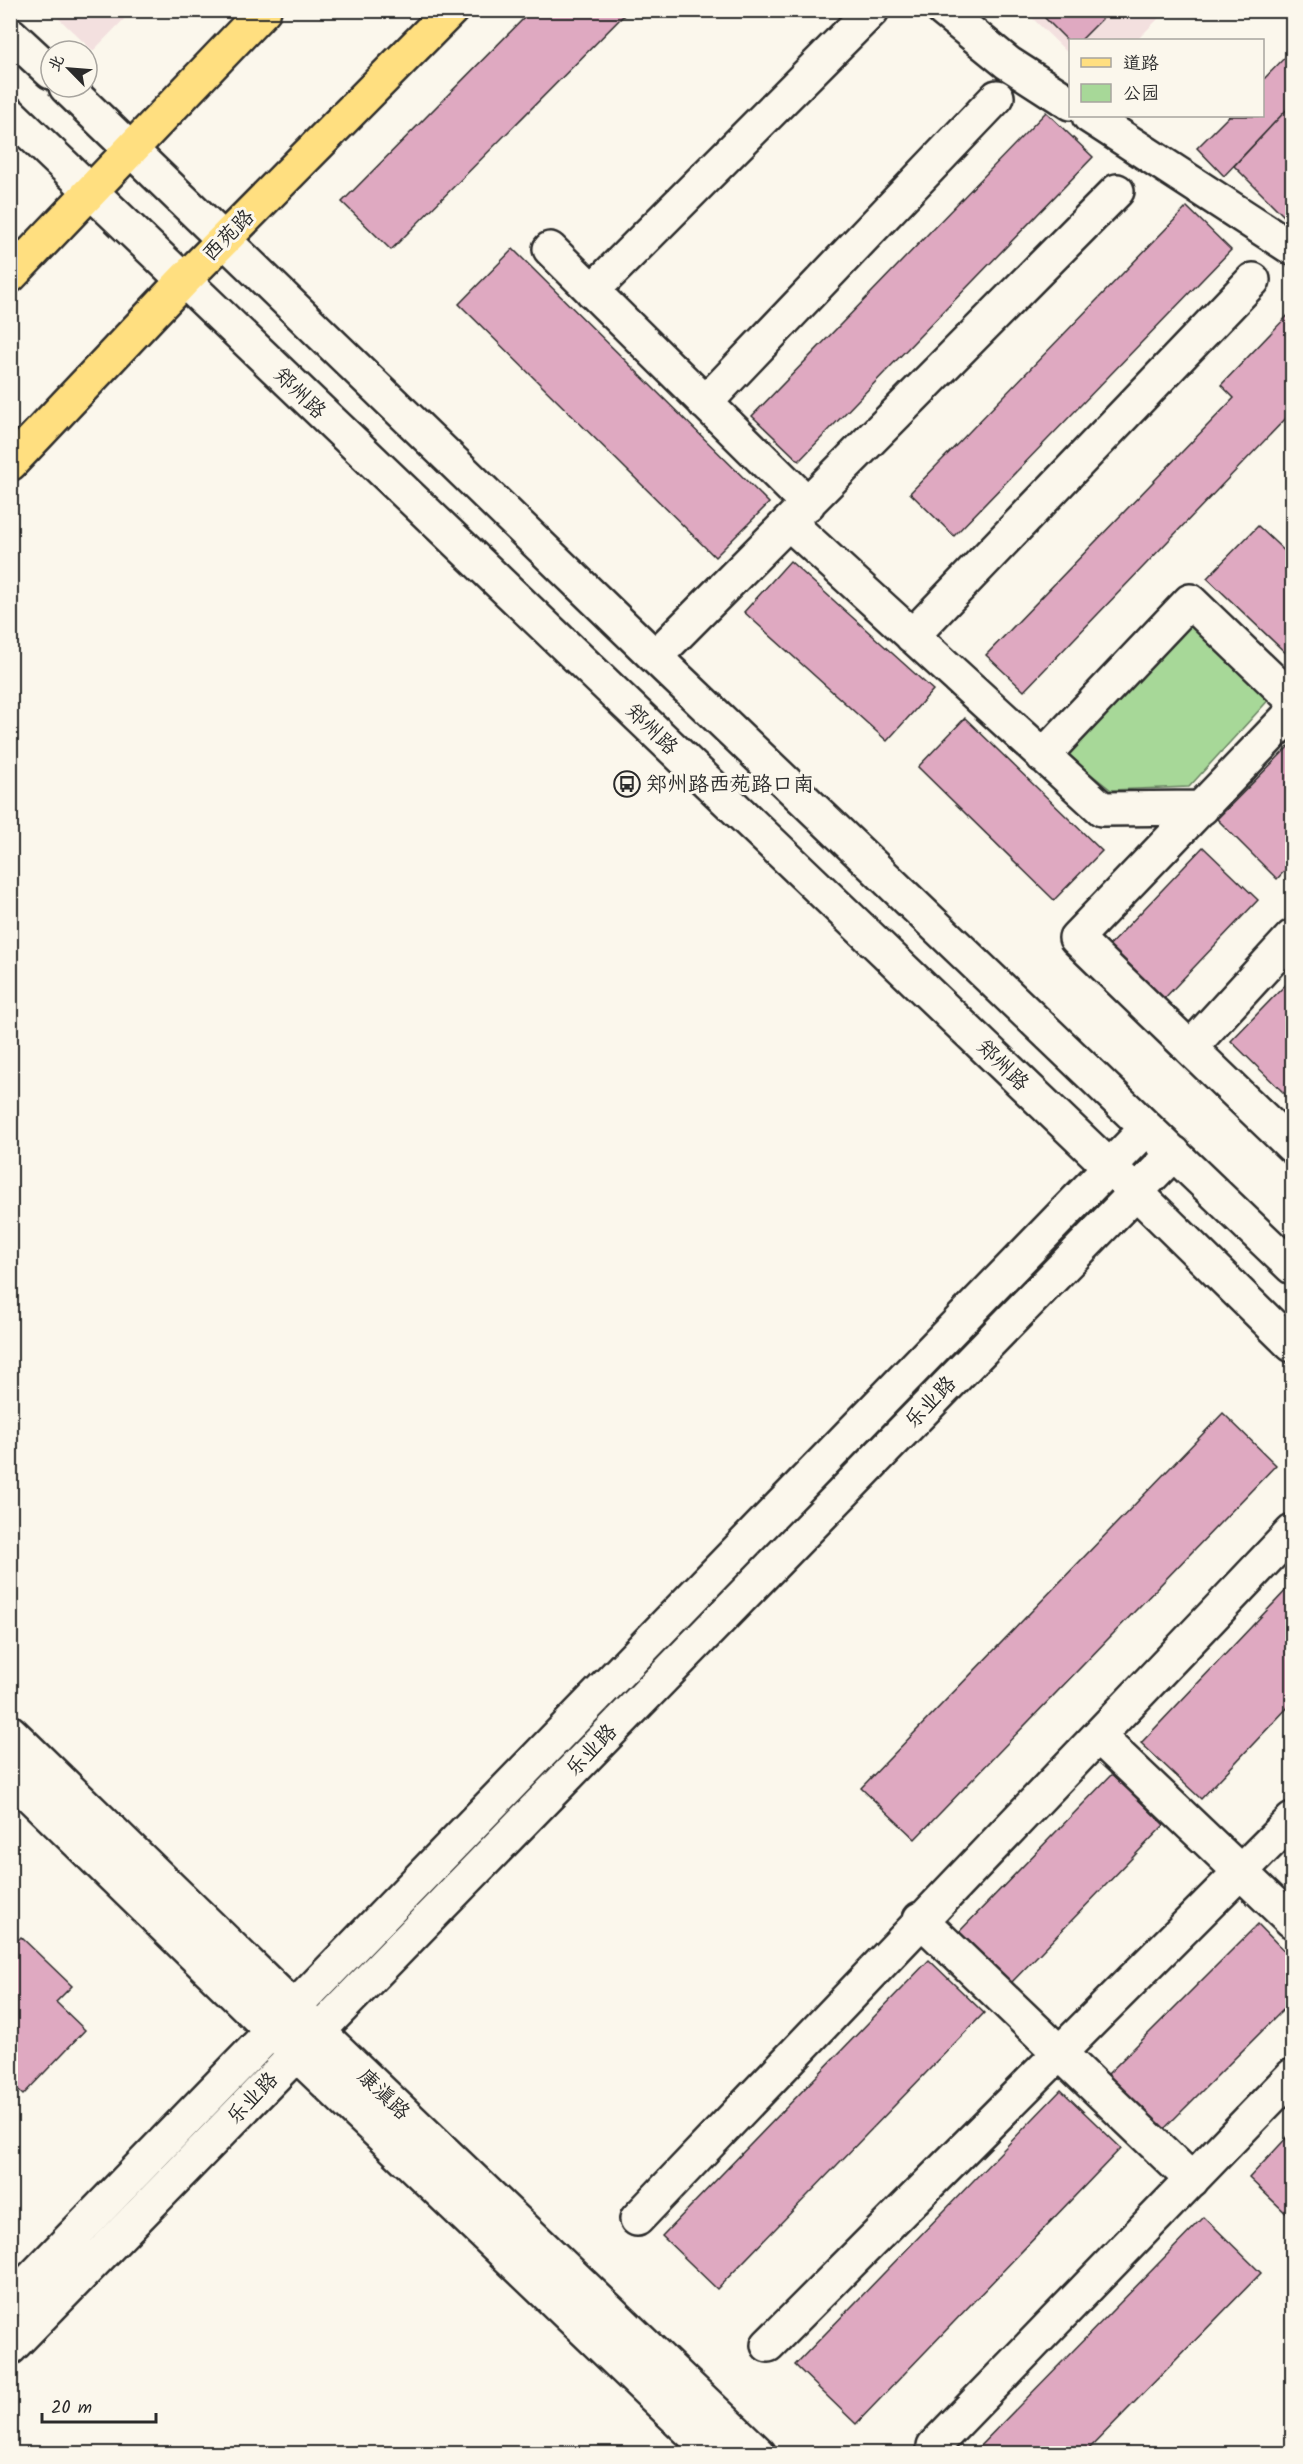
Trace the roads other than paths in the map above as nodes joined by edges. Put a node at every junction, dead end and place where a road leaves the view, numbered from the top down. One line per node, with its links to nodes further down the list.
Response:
1 (264, 10): 12 (main road)
2 (451, 10): 15 (main road, 西苑路)
3 (872, 10): 21 (street)
4 (943, 10): 9 (street)
5 (10, 34): 6 (street)
6 (39, 61)
7 (997, 97): 22 (street)
8 (79, 99): 12 (street)
9 (1069, 102)
10 (10, 114): 14 (street, 郑州路)
11 (1091, 117): 16 (street)
12 (131, 149): 14 (main road); 15 (street)
13 (1117, 191): 24 (street)
14 (91, 192): 18 (main road); 20 (street, 郑州路)
15 (224, 238): 20 (main road, 西苑路); 26 (street)
16 (1293, 248)
17 (550, 249): 21 (street)
18 (10, 276)
19 (1253, 280): 25 (street)
20 (183, 281): 23 (main road, 西苑路); 36 (street, 郑州路)
21 (592, 291): 22 (street)
22 (705, 403): 24 (street)
23 (10, 464)
24 (798, 513): 25 (street); 26 (street)
25 (912, 636): 29 (street)
26 (654, 657): 33 (street)
27 (1293, 699): 29 (street)
28 (1293, 713): 30 (street)
29 (1043, 756): 30 (street)
30 (1202, 808): 32 (street)
31 (1293, 937): 32 (street)
32 (1190, 1048): 34 (street)
33 (1146, 1129): 35 (street); 36 (street, 乐业路)
34 (1293, 1146)
35 (1174, 1153): 37 (street, 乐业路); 38 (street)
36 (1108, 1166): 37 (street, 郑州路); 48 (street, 乐业路)
37 (1135, 1191): 39 (street, 郑州路); 49 (street, 乐业路)
38 (1293, 1267)
39 (1293, 1345)
40 (1293, 1532): 42 (street)
41 (10, 1732): 48 (street, 康滇路)
42 (1099, 1737): 45 (street); 46 (street)
43 (10, 1776): 48 (street, 康滇路)
44 (1293, 1820): 45 (street)
45 (1240, 1872): 47 (street); 50 (street)
46 (920, 1919): 50 (street); 53 (street)
47 (1293, 1921)
48 (283, 2019): 49 (street, 康滇路); 54 (street, 乐业路)
49 (307, 2042): 56 (street, 乐业路); 58 (street, 康滇路); 59 (street, 康滇路)
50 (1060, 2053): 52 (street); 55 (street)
51 (1293, 2076): 52 (street)
52 (1192, 2180): 57 (street)
53 (637, 2219)
54 (10, 2301)
55 (768, 2345)
56 (10, 2348)
57 (934, 2446)
58 (714, 2454)
59 (759, 2454)

